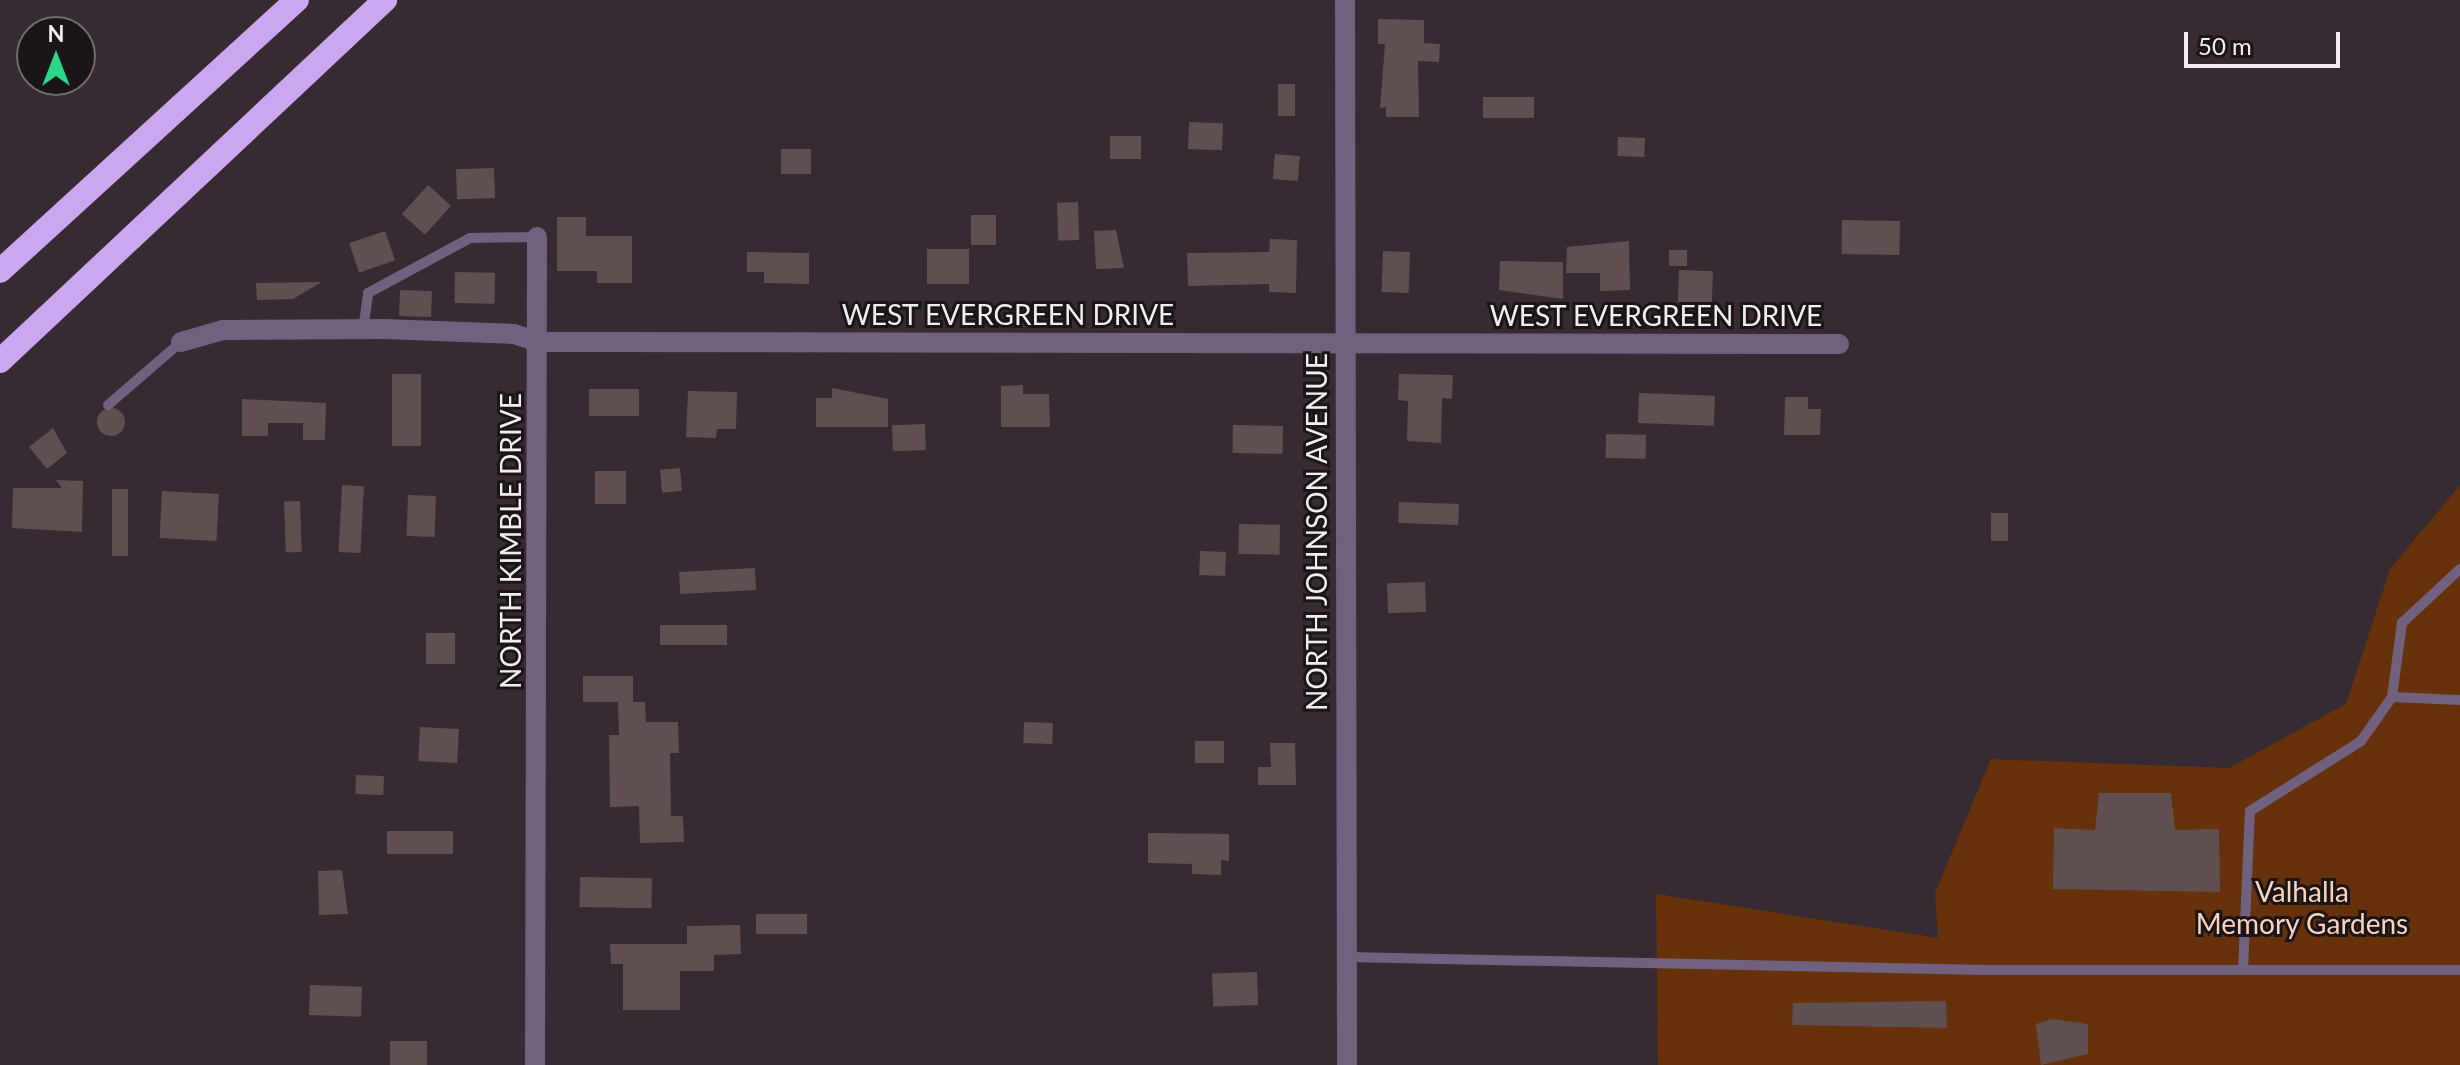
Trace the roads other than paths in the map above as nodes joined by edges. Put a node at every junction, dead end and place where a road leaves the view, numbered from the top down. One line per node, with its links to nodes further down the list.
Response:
1 (297, 0): 5 (highway)
2 (385, 0): 11 (highway)
3 (1345, 0): 9 (street, NORTH JOHNSON AVENUE)
4 (537, 237): 6 (lane, NORTH KIMBLE DRIVE); 8 (street, NORTH KIMBLE DRIVE)
5 (0, 271)
6 (363, 330): 7 (street, WEST EVERGREEN DRIVE); 8 (street, WEST EVERGREEN DRIVE)
7 (181, 342): 12 (lane)
8 (538, 342): 9 (street, WEST EVERGREEN DRIVE); 19 (street, NORTH KIMBLE DRIVE)
9 (1344, 342): 10 (street, WEST EVERGREEN DRIVE); 16 (street, NORTH JOHNSON AVENUE)
10 (1839, 344)
11 (0, 361)
12 (108, 405)
13 (2460, 569): 14 (lane)
14 (2392, 697): 15 (lane); 17 (lane)
15 (2460, 700)
16 (1345, 957): 17 (lane); 20 (street, NORTH JOHNSON AVENUE)
17 (2243, 970): 18 (lane)
18 (2460, 970)
19 (535, 1065)
20 (1347, 1065)

